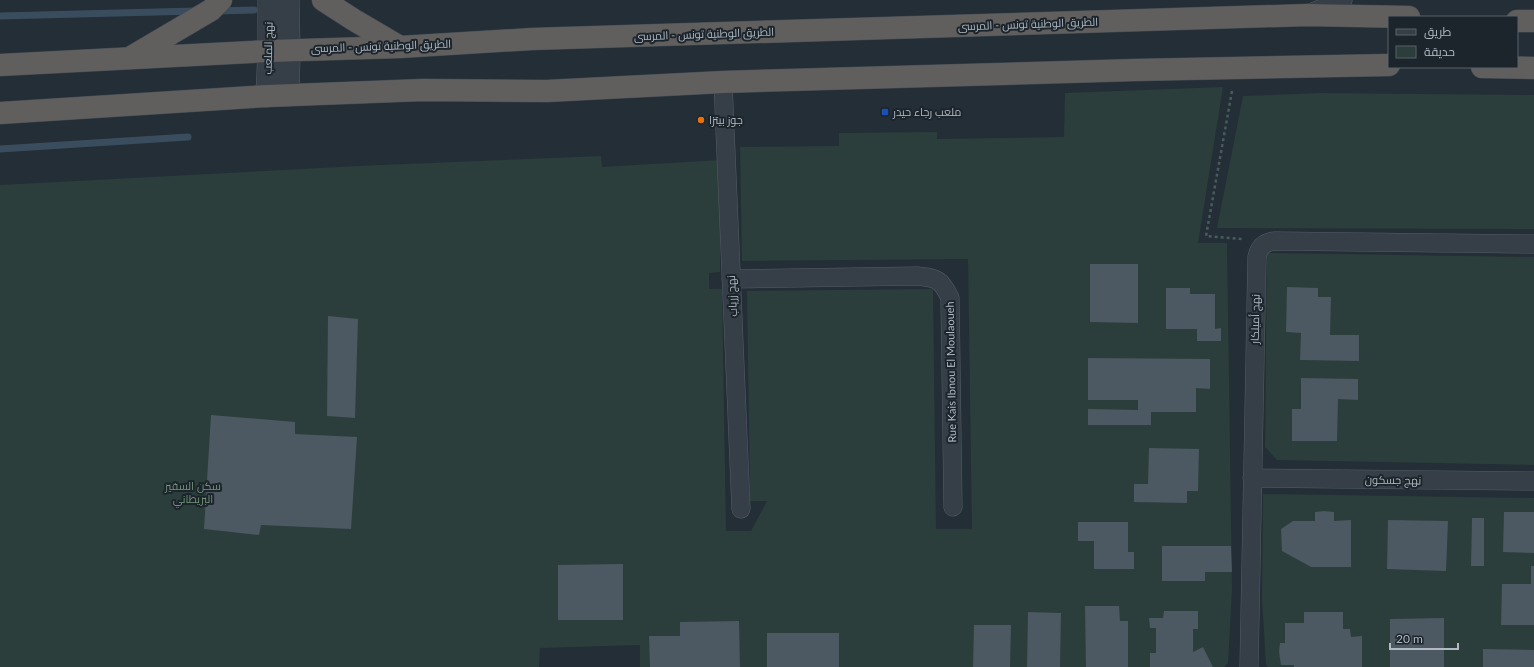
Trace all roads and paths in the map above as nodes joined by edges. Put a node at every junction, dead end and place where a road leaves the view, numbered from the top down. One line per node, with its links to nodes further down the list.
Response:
1 (221, 0): 12 (highway)
2 (269, 0): 11 (street, نهج الملعب)
3 (288, 0): 11 (street, نهج الملعب)
4 (323, 0): 10 (highway)
5 (1342, 0): 6 (street)
6 (1306, 15): 7 (highway, الطريق الوطنية تونس - المرسى); 10 (highway, الطريق الوطنية تونس - المرسى)
7 (1388, 17)
8 (1518, 21): 9 (highway)
9 (1534, 21)
10 (400, 46): 11 (highway, الطريق الوطنية تونس - المرسى)
11 (279, 50): 12 (highway, الطريق الوطنية تونس - المرسى); 19 (street, نهج الملعب)
12 (130, 58): 14 (highway, الطريق الوطنية تونس - المرسى)
13 (1388, 65): 15 (highway)
14 (0, 66)
15 (1236, 68): 18 (highway); 21 (path)
16 (1518, 68): 17 (highway)
17 (1534, 68)
18 (723, 82): 19 (highway); 23 (street, نهج زرياب)
19 (278, 96): 20 (highway)
20 (0, 113)
21 (1268, 241): 22 (street); 24 (street, نهج أميلكار)
22 (1534, 244)
23 (731, 279): 26 (street, Rue Kais Ibnou El Moulaoueh); 27 (street, نهج زرياب)
24 (1252, 478): 25 (street, نهج جسكون); 28 (street, نهج أميلكار)
25 (1534, 481)
26 (953, 507)
27 (741, 509)
28 (1249, 667)

